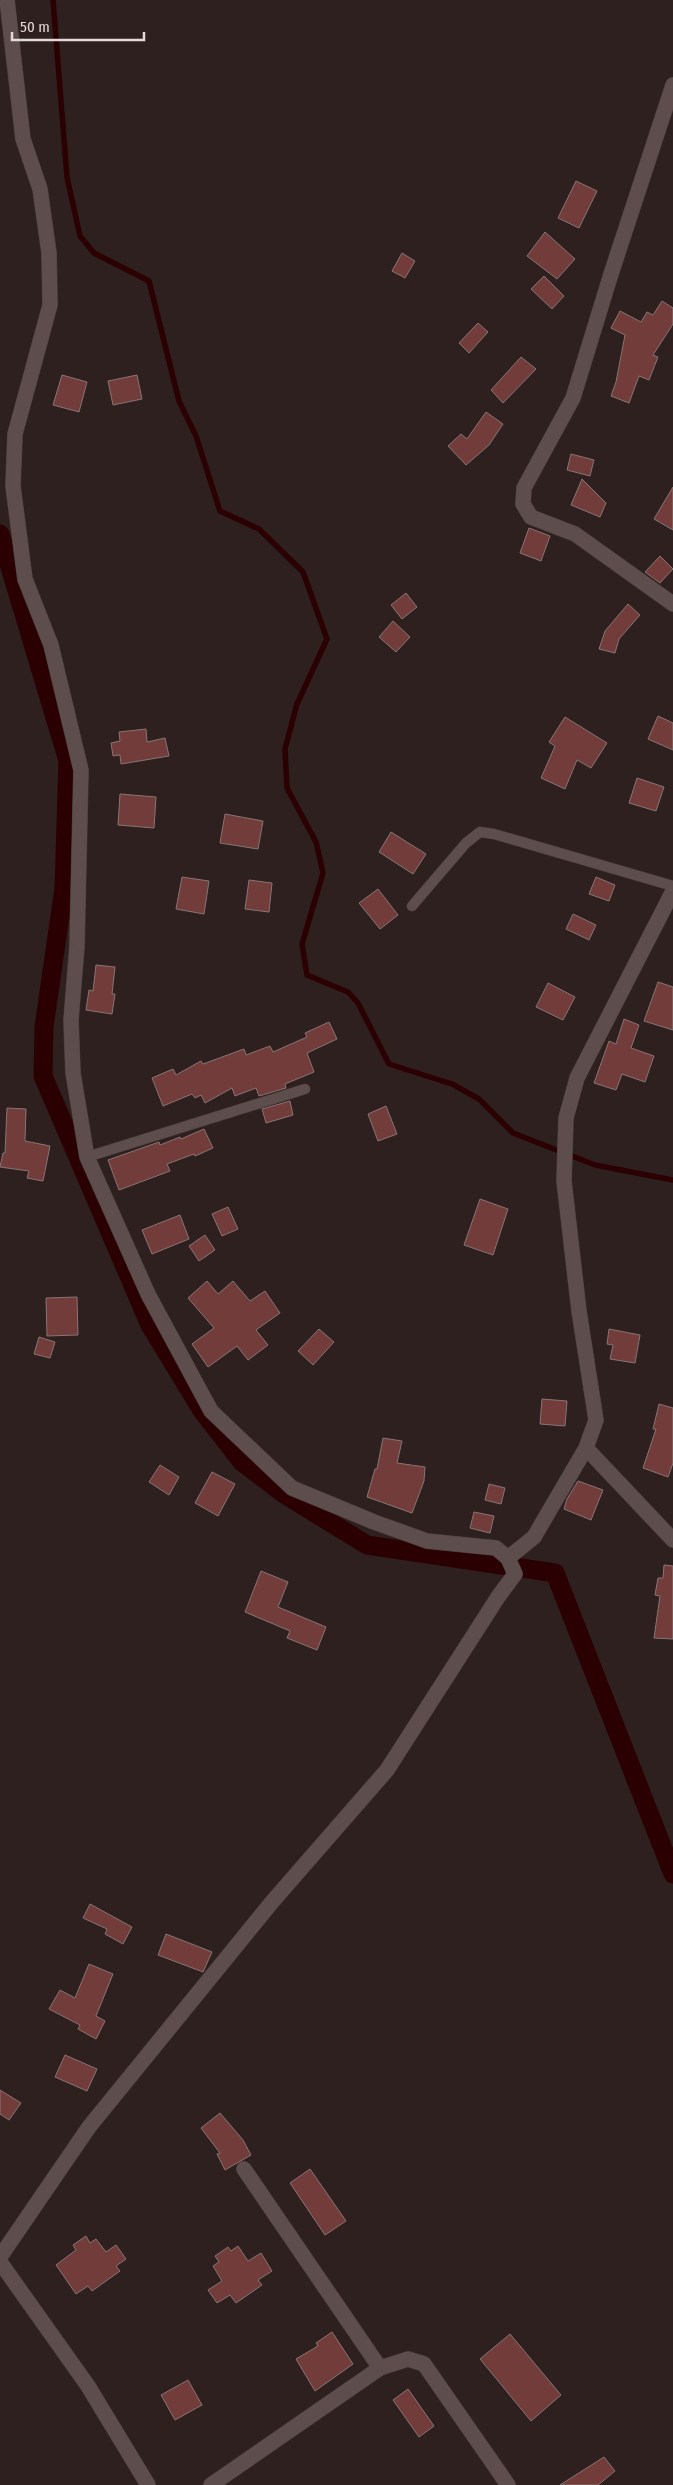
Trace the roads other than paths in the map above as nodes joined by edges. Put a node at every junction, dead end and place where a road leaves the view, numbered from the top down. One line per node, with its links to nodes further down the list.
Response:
1 (7, 0): 8 (street)
2 (673, 85): 3 (street)
3 (673, 604)
4 (673, 886): 6 (lane)
5 (673, 891): 9 (street)
6 (412, 906)
7 (305, 1088): 8 (lane)
8 (87, 1157): 11 (street)
9 (586, 1448): 10 (street); 11 (street)
10 (673, 1540)
11 (508, 1558): 13 (street)
12 (244, 2169): 15 (street)
13 (0, 2257)
14 (0, 2262): 16 (street)
15 (380, 2368): 17 (street); 18 (street)
16 (148, 2485)
17 (211, 2485)
18 (508, 2485)

